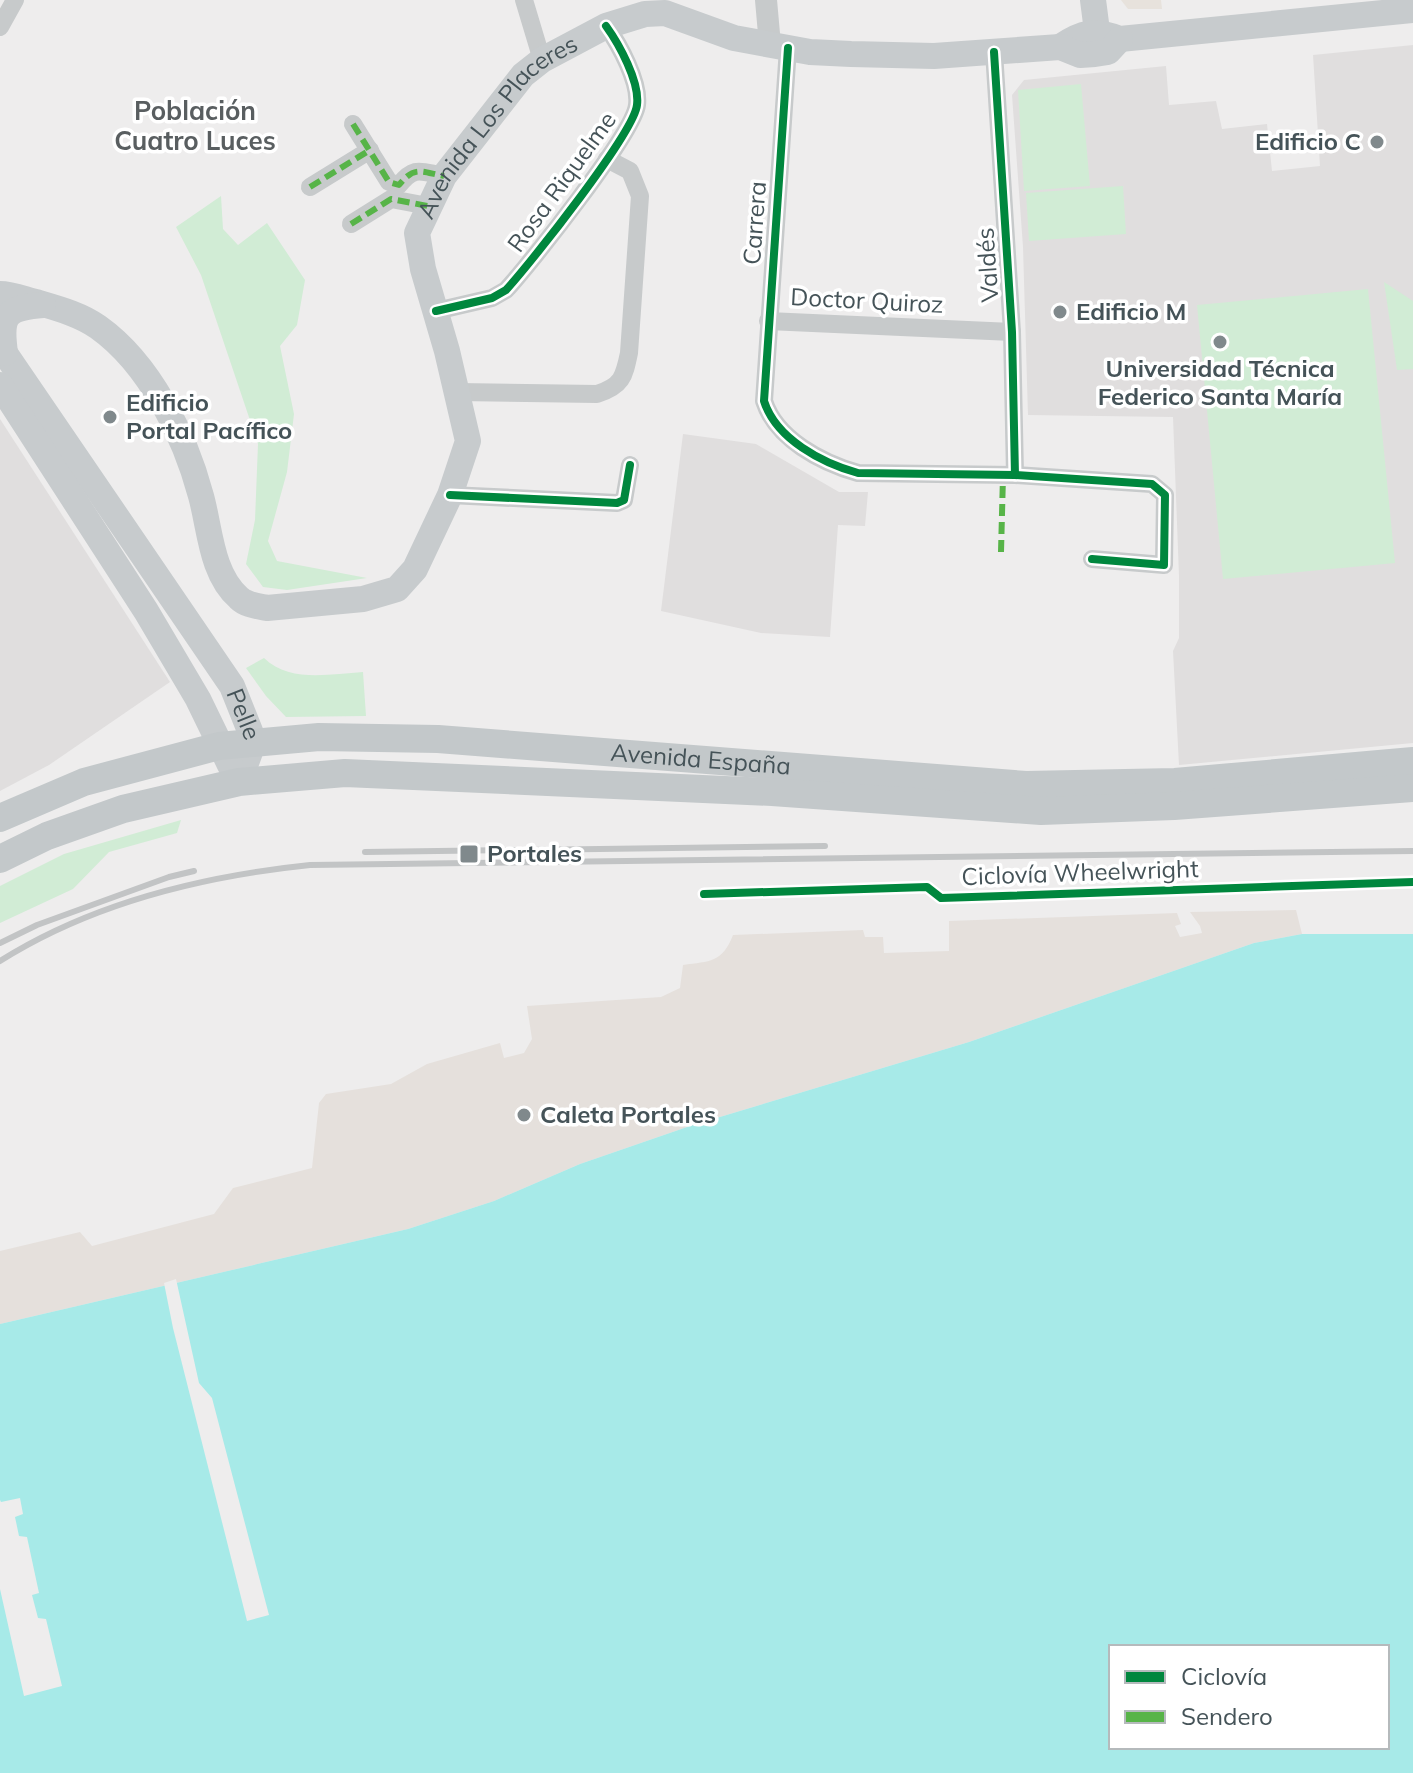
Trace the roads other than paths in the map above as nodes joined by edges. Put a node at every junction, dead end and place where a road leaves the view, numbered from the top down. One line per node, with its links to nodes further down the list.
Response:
1 (15, 0): 7 (street)
2 (524, 0): 11 (street)
3 (766, 0): 9 (street)
4 (1093, 0): 8 (main road)
5 (1413, 10): 8 (main road, Avenida Los Placeres)
6 (606, 26): 9 (main road, Avenida Los Placeres); 11 (main road, Avenida Los Placeres); 14 (street, Rosa Riquelme)
7 (0, 27)
8 (1108, 35): 10 (main road, Avenida Los Placeres)
9 (779, 46): 10 (main road, Avenida Los Placeres); 23 (street, Carrera)
10 (994, 52): 24 (street, Valdés)
11 (542, 60): 15 (main road, Avenida Los Placeres)
12 (353, 124): 13 (street)
13 (370, 150): 15 (street); 16 (street)
14 (607, 159): 22 (street, Rosa Riquelme); 27 (street)
15 (444, 176): 17 (main road, Avenida Los Placeres)
16 (310, 187)
17 (428, 206): 18 (street); 22 (main road, Avenida Los Placeres)
18 (351, 224)
19 (0, 280): 21 (main road, Avenida Los Placeres)
20 (0, 294): 21 (main road, Avenida Los Placeres)
21 (46, 305): 25 (main road); 30 (main road, Avenida Los Placeres)
22 (436, 311): 27 (main road, Avenida Los Placeres)
23 (768, 321): 24 (street, Doctor Quiroz); 29 (street, Carrera)
24 (1012, 332): 29 (street, Valdés)
25 (3, 350): 32 (main road, Pelle)
26 (0, 385): 33 (main road, Pelle)
27 (457, 392): 30 (main road, Avenida Los Placeres)
28 (630, 465): 30 (street)
29 (1015, 475): 31 (street)
30 (450, 495)
31 (1092, 559)
32 (254, 741): 33 (main road, Avenida España); 34 (main road, Avenida España); 35 (main road, Pelle)
33 (219, 746): 35 (main road, Pelle); 37 (main road, Avenida España)
34 (1413, 761)
35 (239, 782): 36 (main road, Avenida España); 38 (main road, Avenida España)
36 (1413, 788)
37 (0, 818)
38 (0, 859)

